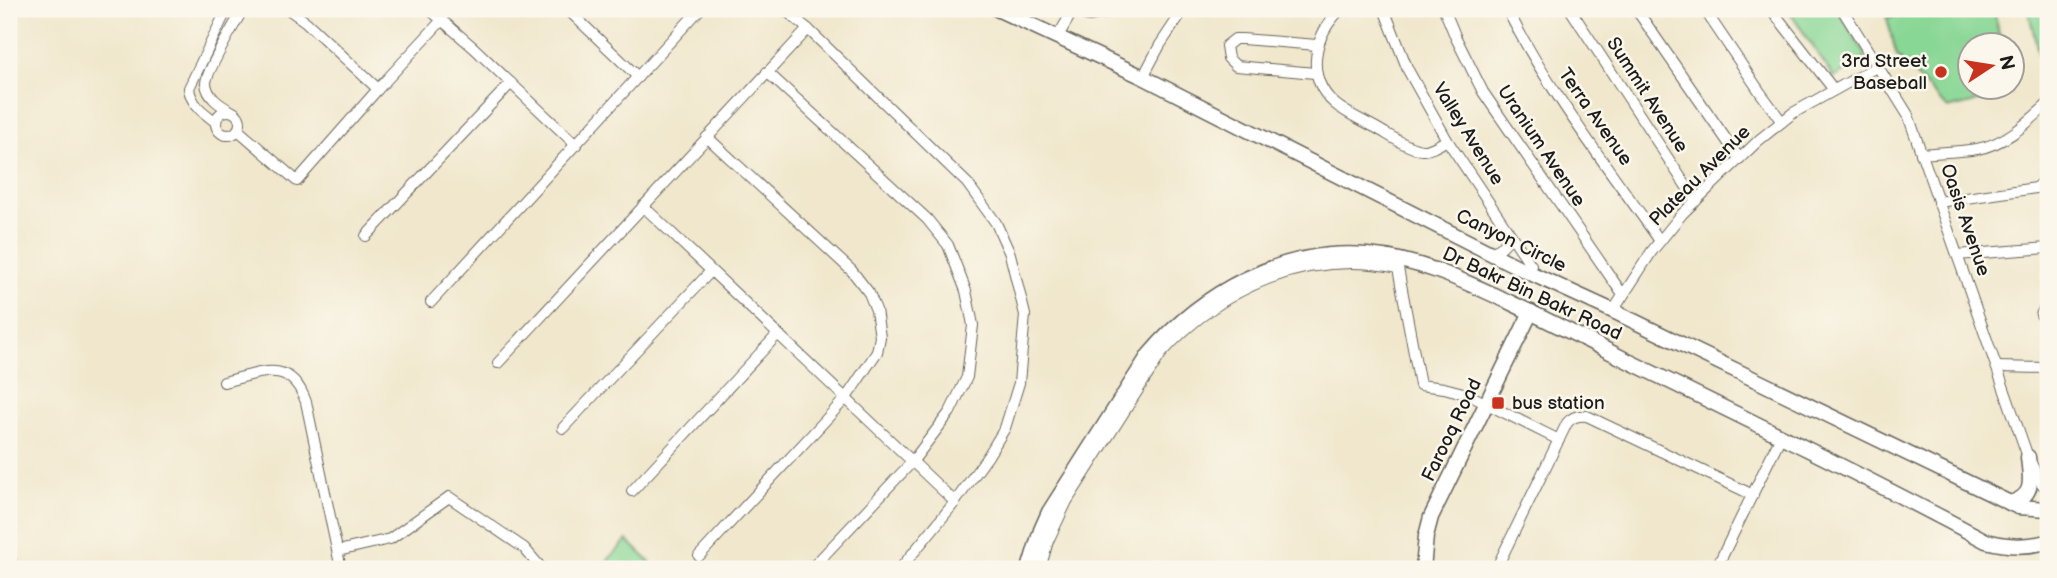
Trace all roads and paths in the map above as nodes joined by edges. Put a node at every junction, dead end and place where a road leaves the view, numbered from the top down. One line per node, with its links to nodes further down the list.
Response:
1 (227, 9): 36 (street)
2 (243, 9): 34 (street)
3 (288, 9): 31 (street)
4 (429, 9): 21 (street)
5 (567, 9): 28 (street)
6 (699, 9): 28 (street)
7 (784, 9): 22 (street)
8 (997, 9): 23 (street, Canyon Circle)
9 (1105, 9): 20 (street)
10 (1184, 9): 29 (street)
11 (1341, 9): 24 (street)
12 (1384, 9): 39 (street, Valley Avenue)
13 (1444, 9): 56 (street, Uranium Avenue)
14 (1507, 9): 49 (street, Terra Avenue)
15 (1570, 9): 44 (street, Summit Avenue)
16 (1636, 9): 42 (street)
17 (1704, 9): 35 (street)
18 (1771, 9): 32 (street)
19 (1842, 9): 25 (street, Oasis Avenue)
20 (1072, 10): 23 (street)
21 (442, 20): 30 (street); 31 (street)
22 (808, 29): 26 (street); 78 (street)
23 (1057, 38): 29 (street, Canyon Circle)
24 (1317, 45): 27 (street); 27 (street)
25 (1878, 66): 32 (street, Plateau Avenue); 41 (street, Oasis Avenue)
26 (767, 72): 38 (street); 73 (street)
27 (1315, 72): 39 (street)
28 (638, 77): 40 (street)
29 (1143, 77): 51 (street, Canyon Circle)
30 (511, 83): 40 (street); 48 (street)
31 (378, 89): 37 (street)
32 (1834, 90): 35 (street, Plateau Avenue)
33 (2048, 104): 41 (street)
34 (231, 111): 36 (street); 37 (street)
35 (1782, 121): 42 (street, Plateau Avenue)
36 (216, 122): 37 (street)
37 (238, 130)
38 (707, 137): 46 (street); 67 (street)
39 (1447, 140): 47 (street, Valley Avenue)
40 (576, 145): 58 (street)
41 (1921, 153): 45 (street, Oasis Avenue)
42 (1739, 158): 44 (street, Plateau Avenue)
43 (2048, 174): 45 (street)
44 (1696, 201): 49 (street, Plateau Avenue)
45 (1938, 202): 52 (street, Oasis Avenue)
46 (643, 206): 54 (street); 63 (street)
47 (1501, 219): 51 (street); 55 (street, Valley Avenue)
48 (366, 236)
49 (1660, 241): 56 (street, Plateau Avenue)
50 (2048, 248): 52 (street)
51 (1484, 250): 55 (street, Canyon Circle)
52 (1957, 255): 64 (street, Oasis Avenue)
53 (1397, 263): 60 (street, Dr Bakr Bin Bakr Road); 68 (street); 90 (street, Dr Bakr Bin Bakr Road); 91 (street)
54 (711, 271): 62 (street); 69 (street)
55 (1528, 272): 59 (street, Canyon Circle)
56 (1623, 295): 59 (street, Plateau Avenue)
57 (2048, 300): 61 (street)
58 (431, 302)
59 (1613, 311): 79 (street, Canyon Circle)
60 (1531, 312): 68 (street, Farooq Road); 70 (street, Dr Bakr Bin Bakr Road)
61 (2042, 315)
62 (778, 334): 67 (street); 76 (street)
63 (498, 363)
64 (1997, 367): 65 (street); 72 (street, Oasis Avenue)
65 (2048, 368)
66 (224, 382): 82 (street)
67 (846, 398): 73 (street); 84 (street)
68 (1486, 404): 71 (street); 92 (street, Farooq Road)
69 (562, 429)
70 (1781, 436): 77 (street); 81 (street, Dr Bakr Bin Bakr Road)
71 (1559, 440): 77 (street); 93 (street)
72 (2028, 457): 74 (street, Oasis Avenue); 75 (street, Oasis Avenue)
73 (912, 461): 78 (street); 88 (street)
74 (2031, 483): 79 (street); 80 (street, Oasis Avenue)
75 (2048, 489)
76 (632, 491)
77 (1753, 495): 94 (street)
78 (955, 502): 89 (street)
79 (2010, 503): 80 (street, Canyon Circle)
80 (2041, 508)
81 (2048, 542)
82 (338, 551): 86 (street); 87 (street)
83 (9, 552): 85 (street)
84 (699, 556)
85 (13, 569)
86 (341, 569)
87 (542, 569)
88 (811, 569)
89 (900, 569)
90 (1029, 569)
91 (1040, 569)
92 (1423, 569)
93 (1496, 569)
94 (1716, 569)

